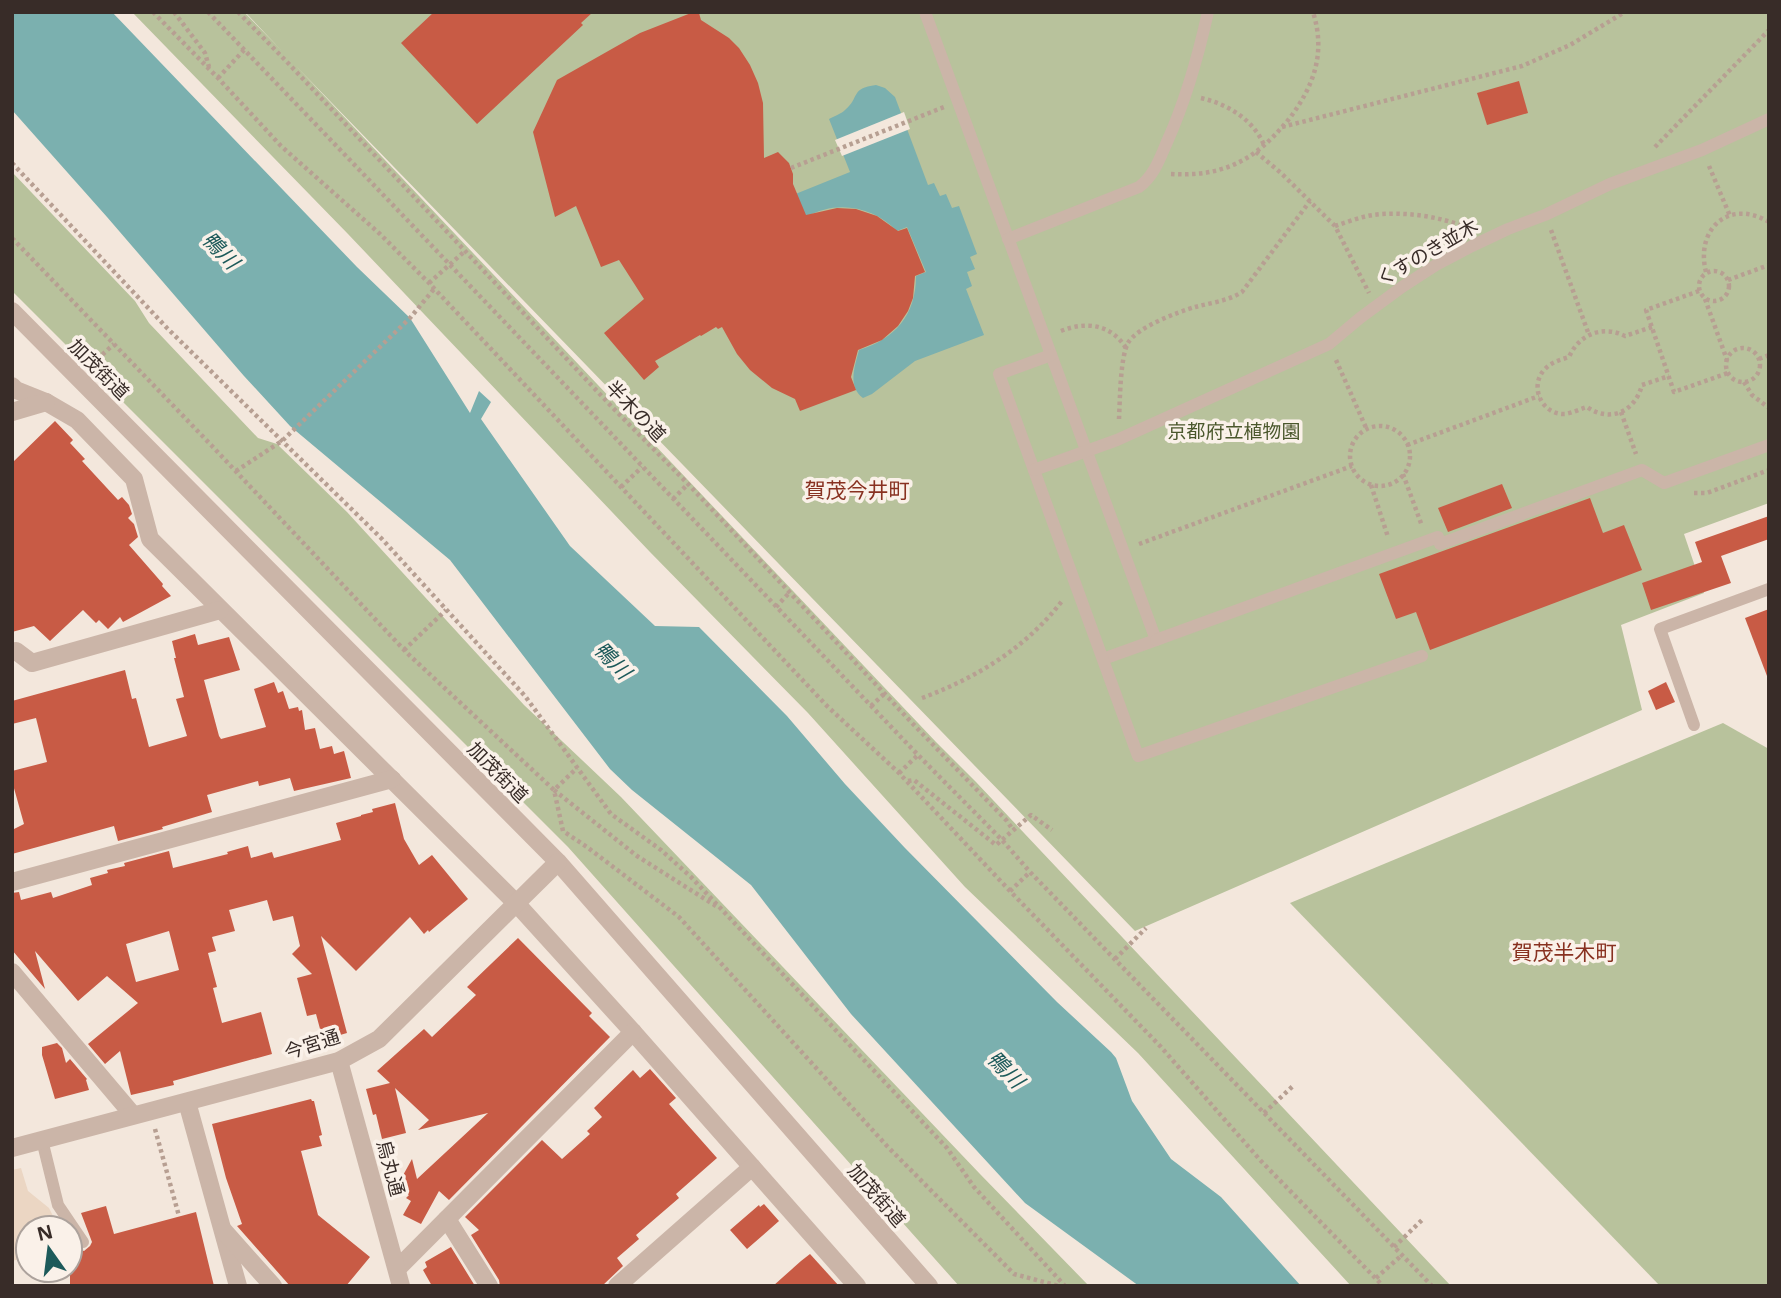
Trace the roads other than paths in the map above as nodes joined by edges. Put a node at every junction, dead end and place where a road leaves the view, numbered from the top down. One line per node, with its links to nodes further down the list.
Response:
1 (925, 12): 4 (lane)
2 (1208, 12): 4 (lane)
3 (1769, 119): 11 (lane, くすのき並木)
4 (1008, 239): 6 (lane)
5 (12, 311): 21 (street, 加茂街道)
6 (1051, 355): 11 (lane); 12 (lane)
7 (12, 386): 8 (street)
8 (46, 402): 9 (street); 14 (street)
9 (12, 412)
10 (1769, 445): 15 (lane)
11 (1086, 451): 12 (lane, くすのき並木); 15 (lane)
12 (1034, 470): 18 (lane)
13 (1769, 589): 19 (lane)
14 (220, 610): 16 (street); 20 (street)
15 (1156, 640): 18 (lane)
16 (12, 652)
17 (1422, 656): 18 (lane)
18 (1103, 659)
19 (1693, 724)
20 (392, 779): 22 (street); 23 (street)
21 (558, 862): 23 (street, 今宮通); 41 (street, 加茂街道)
22 (12, 882)
23 (516, 903): 25 (street); 26 (street, 今宮通)
24 (16, 982): 28 (street)
25 (633, 1032): 31 (street); 33 (street)
26 (340, 1060): 27 (street, 今宮通); 35 (street, 烏丸通)
27 (187, 1102): 28 (street, 今宮通); 34 (street)
28 (133, 1115): 29 (street, 今宮通)
29 (42, 1140): 30 (street, 今宮通); 32 (lane)
30 (12, 1148)
31 (752, 1167): 39 (street); 40 (street)
32 (64, 1214)
33 (447, 1219): 35 (street); 38 (street)
34 (220, 1227): 36 (street); 37 (street)
35 (399, 1277)
36 (238, 1286)
37 (273, 1286)
38 (489, 1286)
39 (617, 1286)
40 (857, 1286)
41 (929, 1286)

